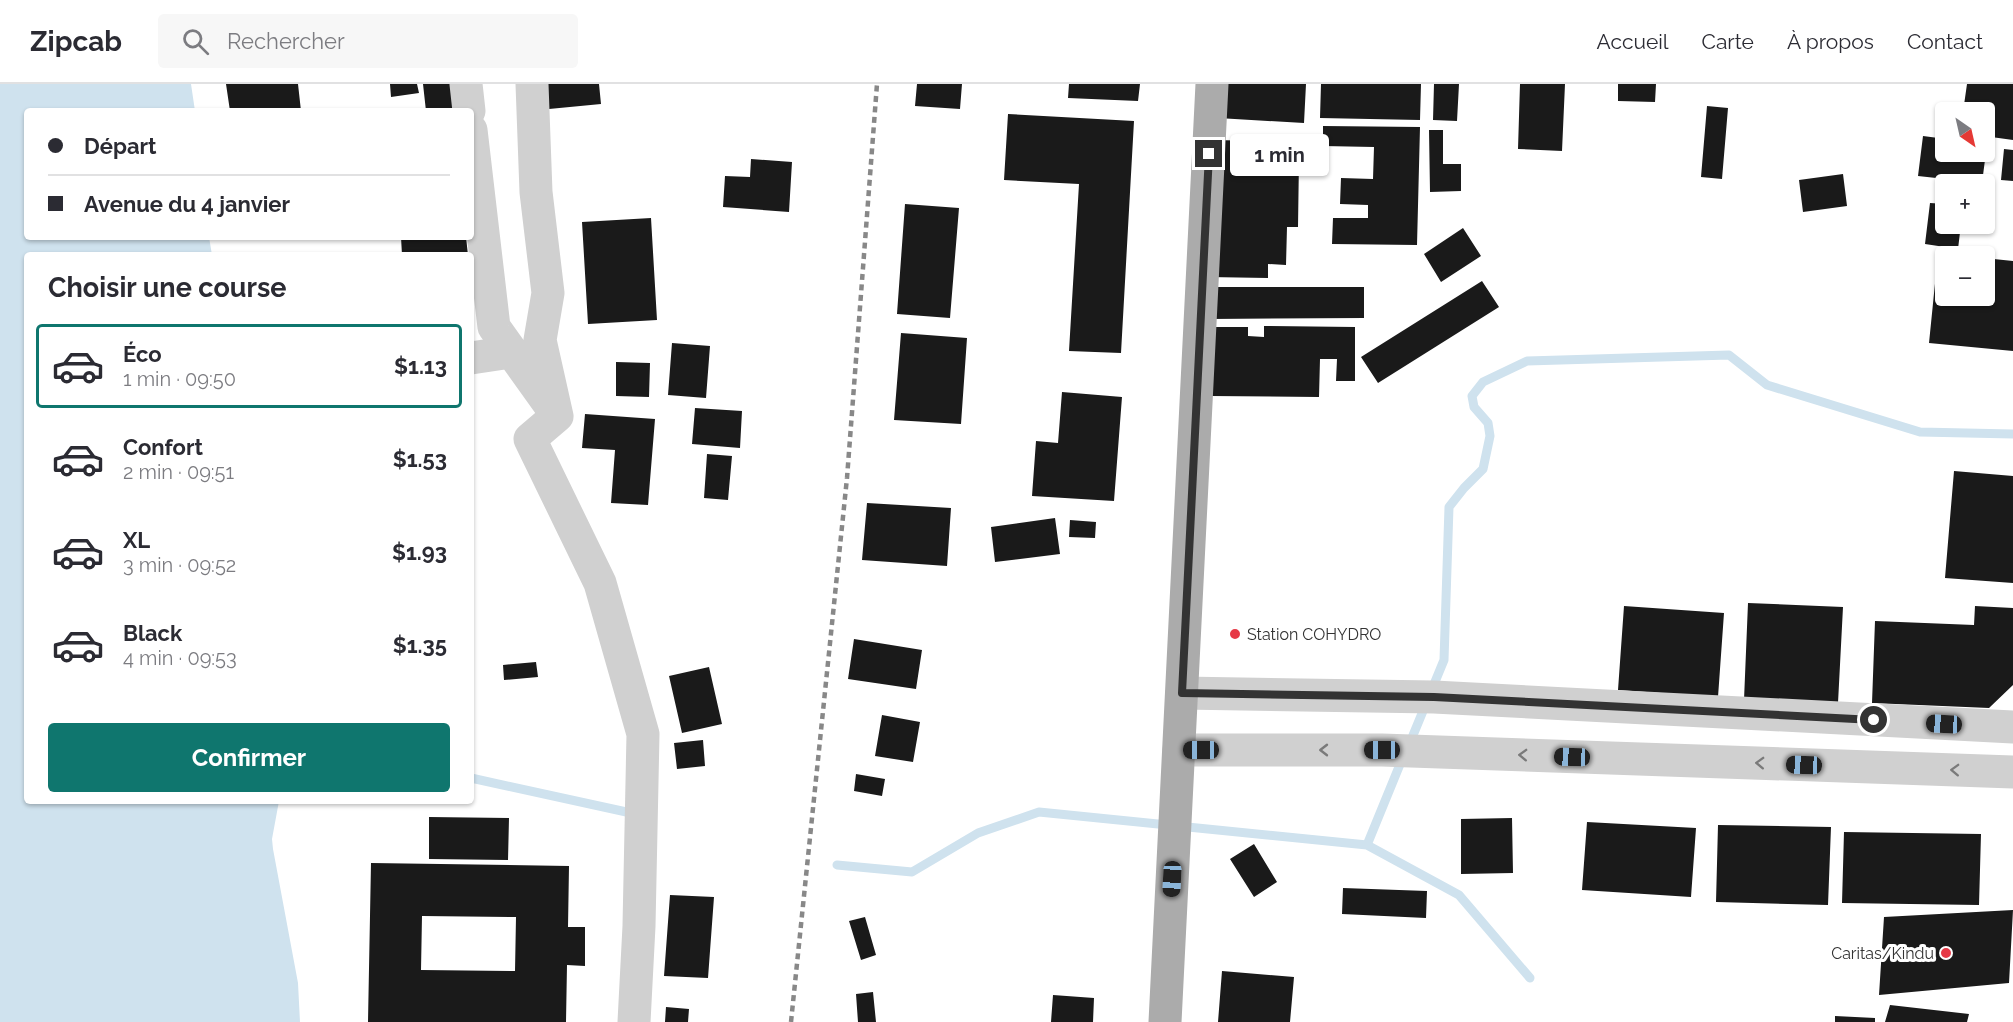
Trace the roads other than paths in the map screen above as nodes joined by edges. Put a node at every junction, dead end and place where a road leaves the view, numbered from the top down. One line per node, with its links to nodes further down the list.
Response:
1 (466, 84): 4 (street)
2 (532, 84): 8 (street)
3 (1212, 84): 9 (main road)
4 (469, 108)
5 (474, 156): 6 (street)
6 (510, 352): 7 (street); 8 (street)
7 (474, 358)
8 (557, 416): 13 (street)
9 (1182, 693): 10 (street); 11 (main road)
10 (2013, 727)
11 (1179, 750): 12 (street, one-way to 11); 14 (main road)
12 (2013, 772)
13 (634, 1022)
14 (1165, 1022)

